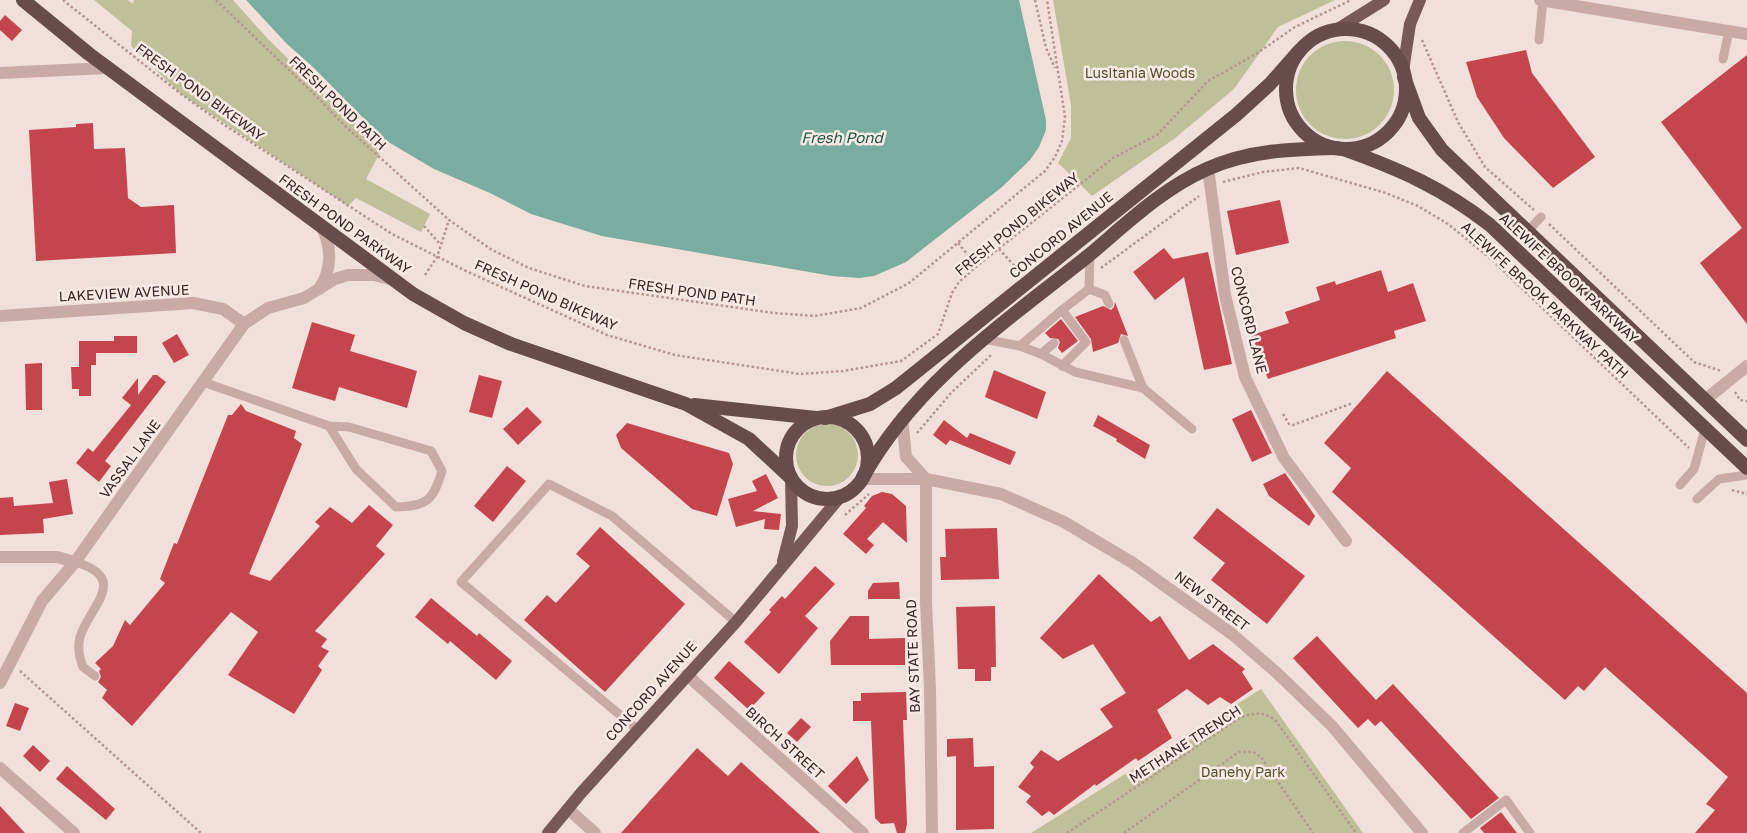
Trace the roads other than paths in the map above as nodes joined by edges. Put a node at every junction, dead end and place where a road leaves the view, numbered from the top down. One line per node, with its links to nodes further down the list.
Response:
1 (23, 0): 12 (highway, FRESH POND PARKWAY)
2 (1384, 0): 6 (main road)
3 (1420, 0): 14 (main road)
4 (1541, 0): 5 (street); 9 (lane)
5 (1598, 5): 7 (street)
6 (1336, 30): 10 (highway); 14 (highway)
7 (1729, 32): 8 (street); 11 (lane)
8 (1747, 34)
9 (1538, 40)
10 (1299, 51): 15 (highway); 39 (highway, CONCORD AVENUE)
11 (1723, 59)
12 (108, 68): 13 (street); 18 (highway, FRESH POND PARKWAY)
13 (0, 73)
14 (1404, 74): 15 (highway); 19 (highway, ALEWIFE BROOK PARKWAY)
15 (1340, 149): 16 (highway); 43 (highway, ALEWIFE BROOK PARKWAY)
16 (1208, 168): 20 (highway); 53 (street, CONCORD LANE)
17 (1541, 217): 19 (lane)
18 (322, 228): 21 (highway, FRESH POND PARKWAY); 23 (street)
19 (1527, 232): 37 (highway, ALEWIFE BROOK PARKWAY)
20 (1090, 254): 22 (lane); 28 (highway)
21 (390, 278): 23 (street, VASSAL LANE); 38 (highway, FRESH POND PARKWAY)
22 (1090, 289): 24 (lane); 25 (lane)
23 (319, 290): 27 (street, VASSAL LANE)
24 (1109, 304)
25 (1062, 310): 31 (lane); 33 (lane)
26 (0, 316): 27 (street, LAKEVIEW AVENUE)
27 (244, 324): 35 (street, VASSAL LANE)
28 (983, 339): 31 (lane); 40 (highway)
29 (1124, 340): 36 (lane)
30 (1054, 343): 32 (lane)
31 (1020, 346): 32 (lane)
32 (1041, 354): 33 (lane)
33 (1062, 366): 36 (lane)
34 (1747, 366): 37 (street)
35 (203, 382): 41 (lane); 55 (street, VASSAL LANE)
36 (1143, 388): 42 (lane)
37 (1705, 400): 44 (highway, ALEWIFE BROOK PARKWAY)
38 (686, 404): 39 (highway, FRESH POND PARKWAY); 47 (highway, FRESH POND PARKWAY)
39 (822, 418): 47 (highway); 48 (highway)
40 (902, 418): 48 (highway); 49 (street)
41 (329, 426): 41 (lane)
42 (1192, 429)
43 (1705, 429): 45 (highway, ALEWIFE BROOK PARKWAY); 50 (lane)
44 (1747, 440)
45 (1747, 468)
46 (1747, 475): 52 (lane)
47 (791, 478): 51 (highway); 56 (main road, CONCORD AVENUE)
48 (862, 478): 49 (street, NEW STREET); 51 (highway)
49 (926, 479): 68 (street, BAY STATE ROAD); 69 (street, NEW STREET)
50 (1680, 485)
51 (840, 496): 56 (main road, CONCORD AVENUE)
52 (1697, 499)
53 (1346, 541)
54 (0, 558): 55 (street)
55 (76, 562): 58 (lane); 60 (street, VASSAL LANE)
56 (780, 570): 57 (main road, CONCORD AVENUE)
57 (736, 622): 59 (main road, CONCORD AVENUE); 61 (lane)
58 (95, 676)
59 (687, 676): 61 (main road, CONCORD AVENUE); 67 (street, BIRCH STREET)
60 (0, 683)
61 (638, 730): 63 (main road, CONCORD AVENUE)
62 (0, 768): 64 (street)
63 (568, 809): 65 (main road, CONCORD AVENUE); 66 (street)
64 (74, 833)
65 (548, 833)
66 (595, 833)
67 (863, 833)
68 (932, 833)
69 (1422, 833)
70 (1463, 833): 71 (lane)
71 (1530, 833)

